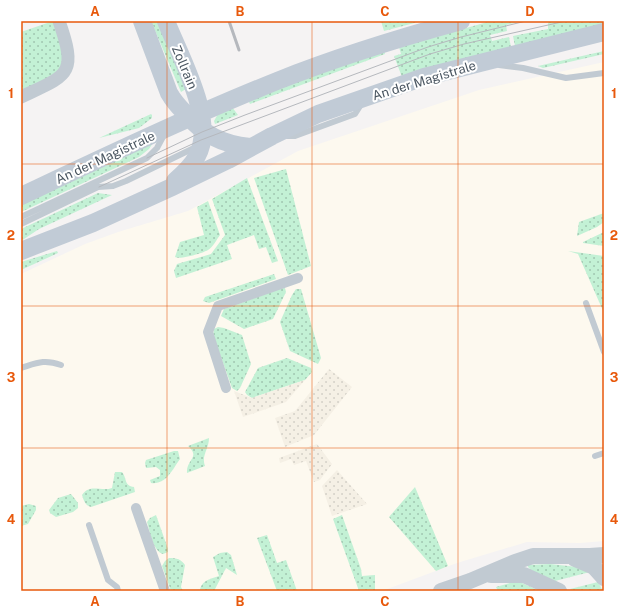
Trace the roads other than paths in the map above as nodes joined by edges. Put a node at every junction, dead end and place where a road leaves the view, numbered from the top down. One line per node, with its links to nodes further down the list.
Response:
1 (59, 21): 8 (street)
2 (142, 21): 9 (main road, Zollrain)
3 (166, 21): 11 (main road, Zollrain)
4 (461, 21): 11 (main road, An der Magistrale)
5 (604, 32): 6 (main road, An der Magistrale)
6 (479, 63): 7 (lane); 12 (main road, An der Magistrale)
7 (604, 73)
8 (21, 97)
9 (172, 99): 10 (main road, Zollrain); 11 (main road, Zollrain)
10 (168, 128): 11 (main road, An der Magistrale); 15 (main road, An der Magistrale); 16 (lane)
11 (202, 129): 12 (main road); 14 (main road, An der Magistrale); 17 (lane)
12 (250, 147): 14 (main road, An der Magistrale)
13 (99, 187): 17 (lane)
14 (160, 193): 18 (main road, An der Magistrale)
15 (21, 196)
16 (21, 217)
17 (21, 224)
18 (21, 251)
19 (298, 278): 24 (street)
20 (586, 303): 21 (lane)
21 (604, 352)
22 (60, 365): 23 (lane)
23 (21, 368)
24 (226, 388)
25 (604, 453): 26 (lane)
26 (595, 456)
27 (136, 508): 35 (street)
28 (88, 525): 34 (lane)
29 (604, 554): 30 (street)
30 (568, 556): 31 (street); 32 (street)
31 (481, 576): 33 (street); 36 (street)
32 (604, 578)
33 (555, 590)
34 (118, 591)
35 (165, 591)
36 (441, 591)

